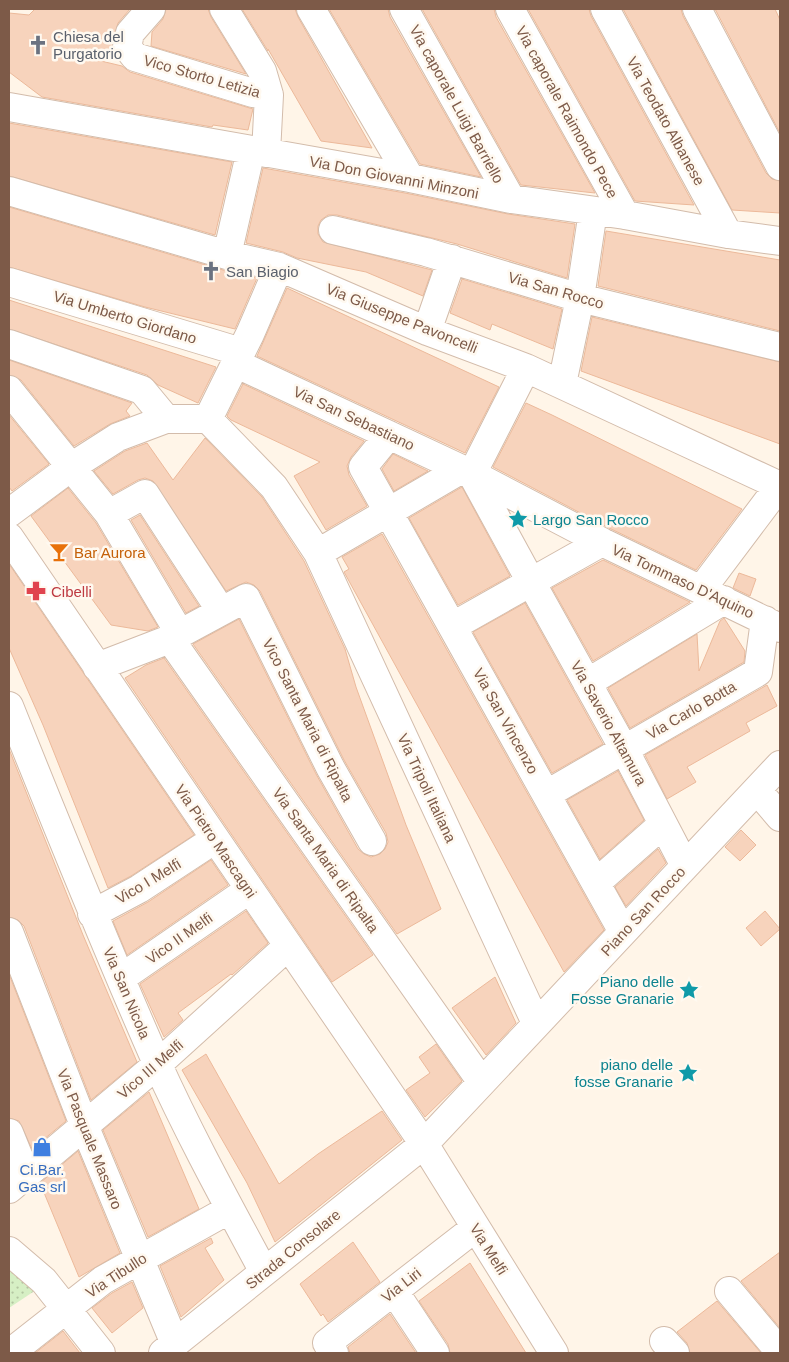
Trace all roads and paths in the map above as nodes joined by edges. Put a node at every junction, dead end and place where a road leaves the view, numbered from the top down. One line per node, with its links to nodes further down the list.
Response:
1 (151, 9): 8 (street, Vico Storto Letizia)
2 (224, 9): 8 (street)
3 (311, 9): 12 (street)
4 (404, 9): 14 (street, Via caporale Luigi Barriello)
5 (510, 9): 16 (street, Via caporale Raimondo Pece)
6 (605, 9): 18 (street, Via Teodato Albanese)
7 (696, 9): 11 (street)
8 (269, 95): 10 (street)
9 (9, 107): 10 (street, Via Don Giovanni Minzoni)
10 (259, 152): 12 (street, Via Don Giovanni Minzoni); 20 (street)
11 (780, 166)
12 (410, 178): 14 (street, Via Don Giovanni Minzoni)
13 (9, 191): 20 (street, Via Giuseppe Pavoncelli)
14 (511, 199): 15 (street, Via Don Giovanni Minzoni)
15 (593, 210): 16 (street, Via Don Giovanni Minzoni); 24 (street)
16 (625, 215): 18 (street, Via Don Giovanni Minzoni)
17 (333, 230): 21 (street, Via San Rocco)
18 (728, 234): 19 (street, Via Don Giovanni Minzoni)
19 (780, 241)
20 (227, 255): 22 (street, Via Giuseppe Pavoncelli)
21 (452, 259): 24 (street, Via San Rocco); 25 (street)
22 (280, 267): 25 (street, Via Giuseppe Pavoncelli); 28 (street)
23 (9, 282): 28 (street, Via Umberto Giordano)
24 (580, 298): 27 (street, Via San Rocco); 30 (street)
25 (427, 331): 29 (street, Via Giuseppe Pavoncelli)
26 (9, 344): 32 (street)
27 (780, 347)
28 (238, 358): 33 (street); 34 (street, Via San Sebastiano)
29 (526, 368): 30 (street, Via Giuseppe Pavoncelli); 36 (street)
30 (562, 384): 37 (street, Via Giuseppe Pavoncelli)
31 (9, 390): 35 (street, Via Santa Maria di Ripalta)
32 (166, 419): 33 (street); 35 (street)
33 (208, 419): 43 (street, Via Tripoli Italiana)
34 (389, 435): 36 (street, Via San Sebastiano); 38 (street, Via San Vincenzo)
35 (72, 467): 39 (street); 40 (street, Via Santa Maria di Ripalta)
36 (467, 471): 38 (street); 42 (street); 44 (street)
37 (780, 486): 45 (street)
38 (388, 511): 43 (street); 48 (street, Via San Vincenzo)
39 (9, 514)
40 (109, 514): 46 (street); 49 (street, Via Santa Maria di Ripalta)
41 (9, 537): 50 (street, Via Pietro Mascagni)
42 (602, 542): 44 (street); 45 (street, Via Tommaso D'Aquino)
43 (318, 553): 70 (street, Via Tripoli Italiana)
44 (531, 582): 48 (street); 52 (street, Via Saverio Altamura)
45 (713, 595): 47 (street, Via Tommaso D'Aquino); 52 (street)
46 (220, 611): 49 (street); 60 (street, Vico Santa Maria di Ripalta)
47 (773, 624): 51 (street, Via Tommaso D'Aquino)
48 (453, 626): 57 (street, Via San Vincenzo)
49 (175, 636): 50 (street); 72 (street, Via Santa Maria di Ripalta)
50 (98, 667): 68 (street, Via Pietro Mascagni)
51 (758, 672): 54 (street, Via Carlo Botta)
52 (587, 683): 54 (street, Via Saverio Altamura)
53 (9, 706): 65 (street, Via San Nicola)
54 (624, 749): 57 (street, Via Carlo Botta); 59 (street, Via Saverio Altamura)
55 (780, 765): 56 (street, Piano San Rocco)
56 (757, 790): 58 (street); 62 (street, Piano San Rocco)
57 (547, 794): 63 (street, Via San Vincenzo)
58 (780, 817)
59 (663, 824): 62 (street, Via Saverio Altamura); 63 (street)
60 (372, 842)
61 (202, 847): 65 (street, Vico I Melfi)
62 (685, 866): 67 (street, Piano San Rocco)
63 (597, 882): 67 (street, Via San Vincenzo)
64 (237, 898): 69 (street, Vico II Melfi)
65 (92, 914): 69 (street, Via San Nicola)
66 (9, 932): 73 (street, Via Pasquale Massaro)
67 (623, 932): 70 (street, Piano San Rocco)
68 (288, 946): 71 (street, Vico III Melfi); 75 (street, Via Pietro Mascagni)
69 (122, 978): 71 (street, Via San Nicola)
70 (536, 1023): 72 (street, Piano San Rocco)
71 (158, 1064): 73 (street, Vico III Melfi); 77 (street, Via San Nicola)
72 (481, 1082): 75 (street, Piano San Rocco)
73 (84, 1125): 76 (street, Vico III Melfi); 80 (street, Via Pasquale Massaro)
74 (9, 1133): 76 (street)
75 (424, 1144): 78 (street, Via Melfi); 81 (street, Strada Consolare)
76 (17, 1182)
77 (230, 1209): 80 (street, Via Tibullo); 81 (street, Via San Nicola)
78 (475, 1228): 82 (street, Via Liri); 91 (street, Via Melfi)
79 (9, 1252): 84 (street)
80 (139, 1259): 84 (street, Via Tibullo); 85 (street, Via Pasquale Massaro)
81 (264, 1272): 85 (street, Strada Consolare)
82 (394, 1291): 86 (street, Via Liri); 90 (street)
83 (729, 1292): 87 (street)
84 (67, 1307): 88 (street, Via Tibullo); 89 (street)
85 (169, 1348)
86 (331, 1348)
87 (780, 1352)
88 (10, 1353)
89 (101, 1353)
90 (435, 1353)
91 (554, 1353)

